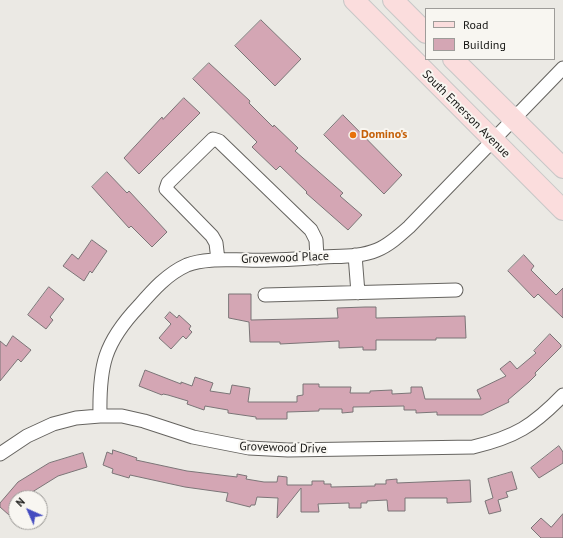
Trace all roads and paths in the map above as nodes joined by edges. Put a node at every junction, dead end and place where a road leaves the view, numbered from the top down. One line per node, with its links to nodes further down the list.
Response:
1 (354, 0): 7 (main road, South Emerson Avenue)
2 (393, 0): 3 (main road)
3 (425, 31)
4 (454, 60): 6 (main road)
5 (563, 68): 6 (street, Grovewood Place)
6 (514, 119): 7 (street, Grovewood Place); 8 (main road)
7 (493, 141): 9 (main road, South Emerson Avenue); 10 (street, Grovewood Place)
8 (563, 168)
9 (563, 210)
10 (355, 255): 11 (street, Grovewood Place); 14 (street)
11 (317, 258): 12 (street, Grovewood Place); 12 (street)
12 (218, 260): 17 (street, Grovewood Place)
13 (456, 290): 14 (street)
14 (358, 293): 15 (street)
15 (265, 295)
16 (562, 398): 17 (street, Grovewood Drive)
17 (100, 416): 18 (street, Grovewood Drive)
18 (0, 454)

